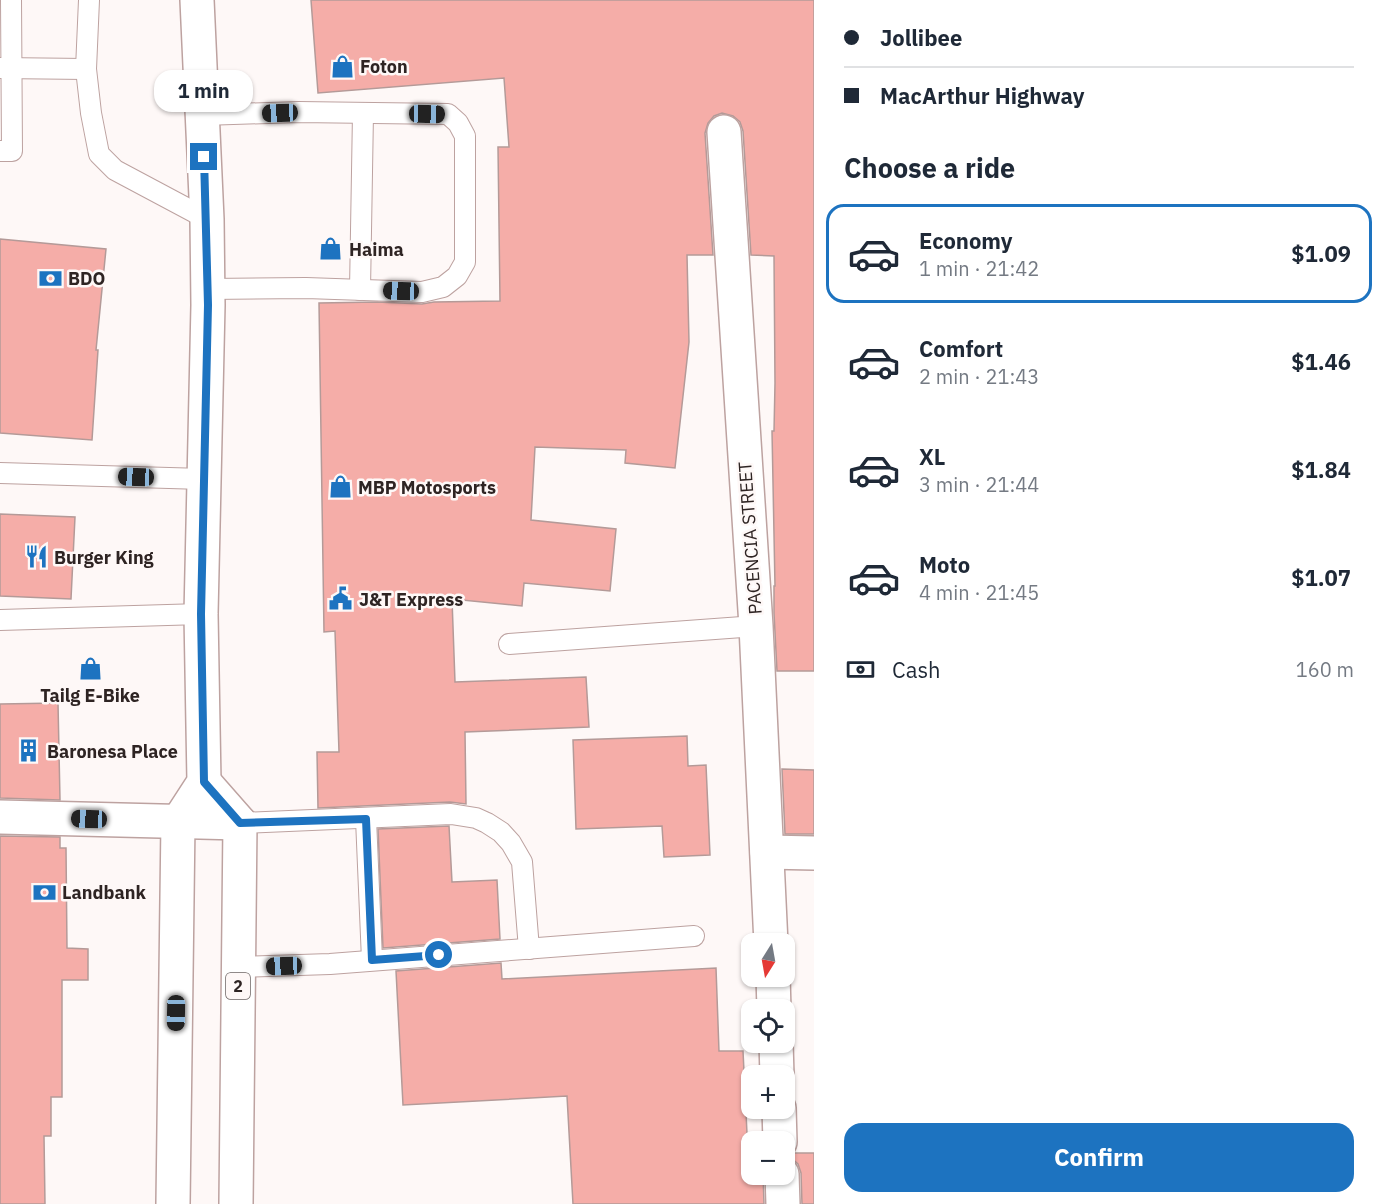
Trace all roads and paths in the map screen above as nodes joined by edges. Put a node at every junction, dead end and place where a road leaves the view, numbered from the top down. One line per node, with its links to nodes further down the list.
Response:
1 (11, 0): 4 (lane)
2 (89, 0): 5 (lane)
3 (197, 0): 7 (main road)
4 (5, 68): 5 (lane); 9 (lane)
5 (86, 69): 10 (lane)
6 (363, 113): 7 (lane); 12 (lane); 12 (lane)
7 (203, 115): 10 (main road)
8 (724, 132): 17 (main road, PACENCIA STREET)
9 (0, 151)
10 (207, 219): 11 (main road)
11 (208, 289): 12 (lane); 14 (main road)
12 (360, 290)
13 (0, 473): 14 (lane)
14 (204, 479): 15 (main road)
15 (201, 614): 16 (lane); 19 (main road)
16 (0, 620)
17 (756, 626): 18 (lane); 24 (main road, PACENCIA STREET)
18 (509, 644)
19 (204, 782): 22 (main road); 23 (main road)
20 (0, 817): 22 (main road)
21 (366, 819): 23 (lane); 28 (lane); 29 (lane)
22 (178, 822): 23 (main road); 32 (main road)
23 (240, 823): 30 (main road, 2)
24 (767, 852): 25 (main road); 26 (main road, PACENCIA STREET)
25 (814, 853)
26 (771, 933)
27 (694, 936): 28 (lane)
28 (529, 949): 29 (lane)
29 (372, 960): 30 (lane)
30 (238, 967): 33 (main road, 2)
31 (782, 1185): 34 (main road)
32 (173, 1204)
33 (236, 1204)
34 (783, 1204)

